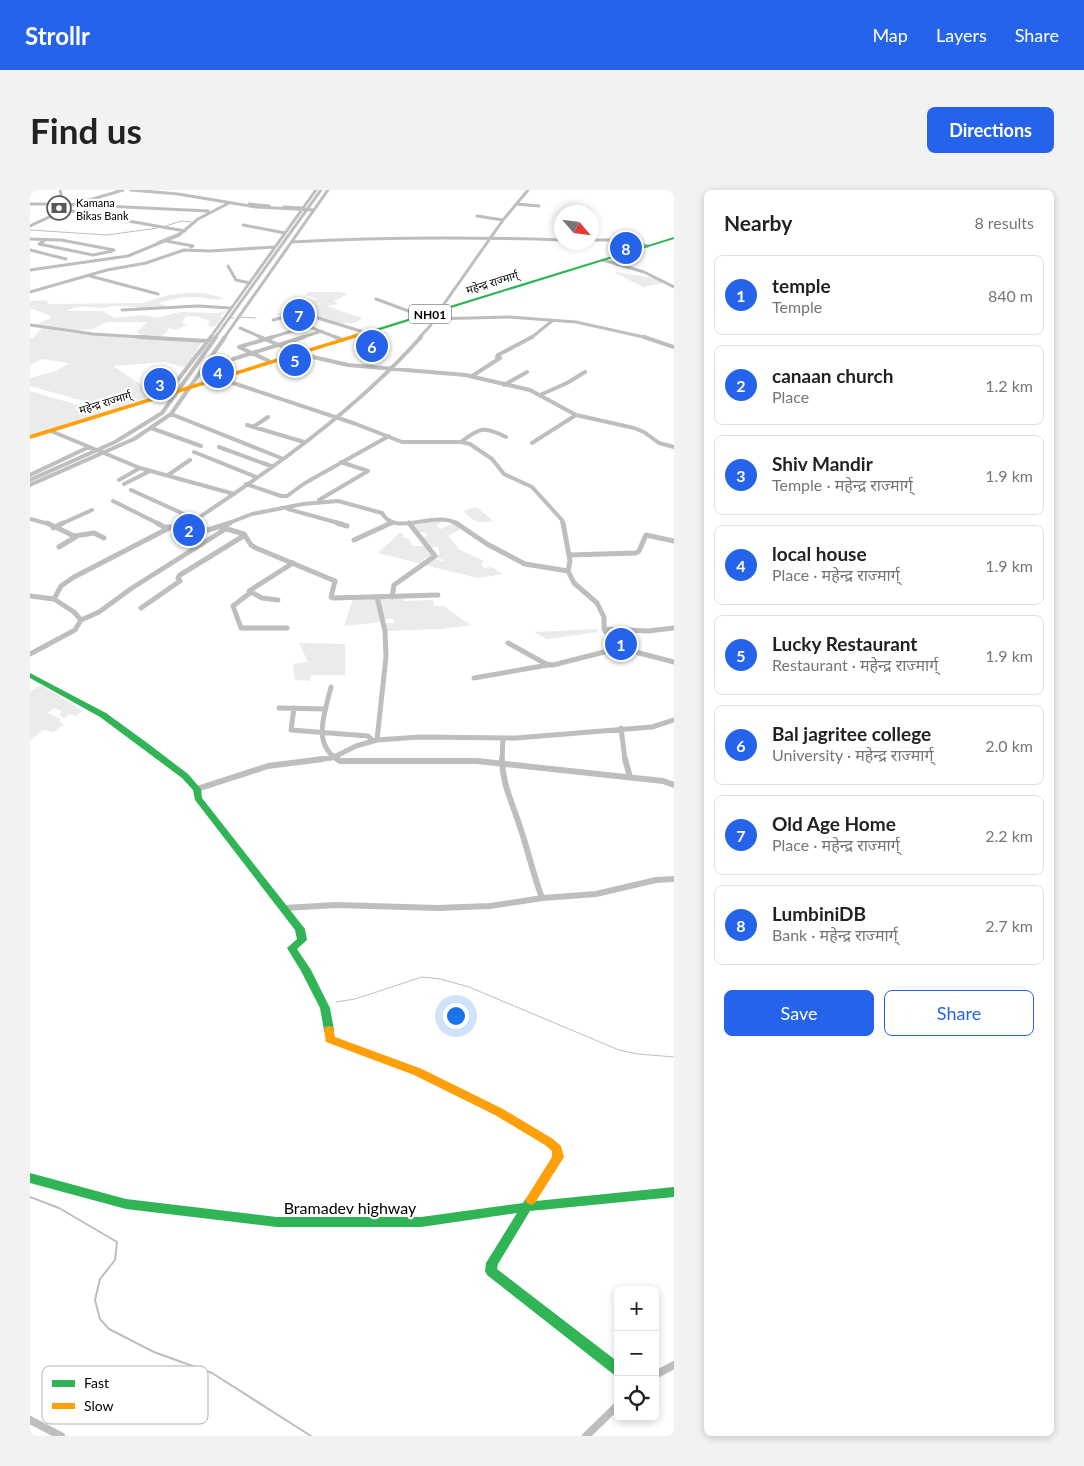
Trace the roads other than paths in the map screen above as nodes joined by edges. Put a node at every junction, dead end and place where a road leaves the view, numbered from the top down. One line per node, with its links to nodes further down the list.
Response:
1 (60, 190): 9 (street)
2 (123, 190): 11 (street)
3 (131, 190): 7 (street)
4 (316, 190): 13 (street)
5 (328, 190): 15 (street)
6 (528, 190): 10 (street)
7 (228, 203): 13 (street); 23 (street)
8 (30, 204): 9 (street)
9 (63, 204): 11 (street)
10 (516, 204): 12 (street); 18 (street)
11 (74, 205): 14 (street); 16 (street)
12 (538, 206)
13 (303, 209): 15 (street); 24 (street)
14 (66, 210): 20 (street); 23 (street)
15 (313, 210): 32 (street)
16 (208, 211)
17 (477, 216): 18 (street)
18 (502, 220): 27 (street)
19 (30, 222): 20 (street)
20 (38, 223): 22 (street)
21 (243, 225): 24 (street)
22 (30, 226)
23 (183, 231): 29 (street)
24 (286, 233): 34 (street)
25 (674, 238): 33 (main road, महेन्द्र राज्मार्ग् / NH01)
26 (30, 239): 28 (street)
27 (489, 239): 30 (street); 32 (street); 48 (street)
28 (45, 240): 28 (street)
29 (165, 240): 36 (street); 40 (street)
30 (554, 240)
31 (599, 240): 33 (street)
32 (292, 242): 74 (street)
33 (648, 246): 38 (main road, महेन्द्र राज्मार्ग् / NH01)
34 (274, 247): 36 (street); 42 (street)
35 (30, 250): 37 (street)
36 (187, 250): 41 (street)
37 (66, 259)
38 (602, 260): 43 (street); 48 (main road, महेन्द्र राज्मार्ग् / NH01)
39 (228, 266): 42 (street)
40 (30, 270)
41 (90, 276): 44 (street); 45 (street)
42 (250, 283): 47 (street)
43 (674, 287)
44 (30, 292)
45 (158, 294)
46 (376, 300): 51 (street)
47 (231, 308): 49 (street); 61 (street)
48 (446, 308): 51 (main road, महेन्द्र राज्मार्ग् / NH01)
49 (122, 310)
50 (298, 312): 58 (street)
51 (426, 318): 53 (street); 58 (main road, महेन्द्र राज्मार्ग् / NH01); 68 (street)
52 (273, 320): 55 (street)
53 (552, 321): 63 (street); 71 (street)
54 (30, 325): 61 (street)
55 (309, 326): 57 (street); 59 (street)
56 (240, 328): 59 (street)
57 (322, 332): 60 (street); 62 (street)
58 (367, 333): 60 (main road, महेन्द्र राज्मार्ग् / NH01)
59 (266, 339): 62 (street); 64 (street)
60 (343, 340): 65 (main road, महेन्द्र राज्मार्ग् / NH01)
61 (208, 341): 75 (street)
62 (278, 345): 64 (street); 65 (street)
63 (674, 347)
64 (251, 353): 66 (street); 67 (street)
65 (300, 354): 67 (main road, महेन्द्र राज्मार्ग् / NH01); 68 (street)
66 (233, 359)
67 (271, 362): 72 (main road, महेन्द्र राज्मार्ग् / NH01)
68 (392, 369): 71 (street); 80 (street)
69 (527, 372): 73 (street)
70 (585, 372): 76 (street)
71 (472, 376): 73 (street)
72 (218, 378): 74 (main road, महेन्द्र राज्मार्ग् / NH01); 80 (street)
73 (504, 385): 76 (street)
74 (188, 389): 75 (main road, महेन्द्र राज्मार्ग् / NH01); 77 (street)
75 (167, 395): 84 (main road, महेन्द्र राज्मार्ग् / NH01)
76 (540, 395): 78 (street)
77 (171, 414): 83 (street); 97 (street)
78 (576, 415): 90 (street); 94 (street)
79 (268, 417): 82 (street)
80 (336, 417): 85 (street); 88 (street)
81 (248, 424): 82 (street)
82 (253, 426): 88 (street)
83 (151, 428): 91 (street); 95 (street)
84 (51, 430): 87 (main road, महेन्द्र राज्मार्ग् / NH01); 92 (street)
85 (389, 436): 89 (street); 99 (street)
86 (506, 436): 89 (street)
87 (30, 437)
88 (304, 442): 97 (street)
89 (461, 442): 132 (street)
90 (532, 443)
91 (201, 446)
92 (89, 447): 95 (street); 103 (street)
93 (219, 447): 100 (street)
94 (674, 448)
95 (101, 452): 101 (street); 109 (street)
96 (194, 452): 105 (street)
97 (281, 458): 100 (street)
98 (190, 460): 104 (street)
99 (341, 462): 108 (street); 113 (street)
100 (271, 466): 105 (street)
101 (140, 468): 102 (street); 106 (street)
102 (150, 471): 104 (street); 107 (street)
103 (30, 475)
104 (168, 475): 111 (street)
105 (256, 477): 108 (street)
106 (119, 480)
107 (124, 484)
108 (246, 484): 111 (street)
109 (30, 485)
110 (131, 490): 117 (street)
111 (234, 494): 117 (street)
112 (113, 501): 124 (street)
113 (314, 503): 114 (street); 118 (street)
114 (286, 508): 121 (street); 122 (street)
115 (92, 510): 123 (street)
116 (30, 519): 123 (street)
117 (197, 520): 120 (street)
118 (392, 523): 119 (street); 129 (street)
119 (409, 524): 134 (street); 138 (street)
120 (188, 525): 121 (street); 124 (street)
121 (218, 526): 125 (street)
122 (347, 526)
123 (53, 528): 127 (street)
124 (171, 528): 140 (street)
125 (228, 528): 126 (street); 143 (street)
126 (245, 535): 133 (street); 142 (street)
127 (77, 536): 128 (street); 131 (street)
128 (104, 538)
129 (354, 540)
130 (674, 541): 132 (street)
131 (59, 547)
132 (569, 556): 134 (street)
133 (293, 563): 135 (street); 139 (street)
134 (568, 571): 146 (street)
135 (250, 593): 141 (street); 144 (street)
136 (438, 595): 138 (street)
137 (30, 596): 140 (street)
138 (392, 596): 139 (street)
139 (377, 597): 162 (street)
140 (54, 599): 143 (street)
141 (278, 600)
142 (141, 608)
143 (81, 620): 149 (street)
144 (287, 628)
145 (674, 628): 146 (street)
146 (604, 629): 148 (street)
147 (508, 643): 151 (street)
148 (620, 648): 150 (street); 151 (street)
149 (30, 654)
150 (674, 662)
151 (550, 665): 153 (street)
152 (30, 675): 167 (main road)
153 (474, 678)
154 (331, 687): 157 (street)
155 (279, 708): 156 (street)
156 (294, 708): 157 (street); 160 (street)
157 (326, 709): 160 (street)
158 (674, 720): 159 (street)
159 (621, 728): 161 (street); 165 (street)
160 (320, 732): 162 (street); 163 (street)
161 (503, 738): 162 (street); 164 (street)
162 (375, 740): 163 (street)
163 (332, 758): 164 (street); 167 (street)
164 (502, 762): 165 (street); 169 (street)
165 (630, 777): 166 (street)
166 (674, 785)
167 (197, 789): 170 (main road)
168 (674, 879): 169 (street)
169 (542, 898): 170 (street)
170 (284, 908): 173 (main road)
171 (30, 1178): 173 (main road, Bramadev highway)
172 (674, 1192): 173 (main road, Bramadev highway)
173 (526, 1207): 175 (main road)
174 (674, 1365): 176 (street)
175 (614, 1367)
176 (659, 1373)
177 (614, 1409): 180 (street)
178 (30, 1420): 179 (street)
179 (61, 1436)
180 (586, 1436)

